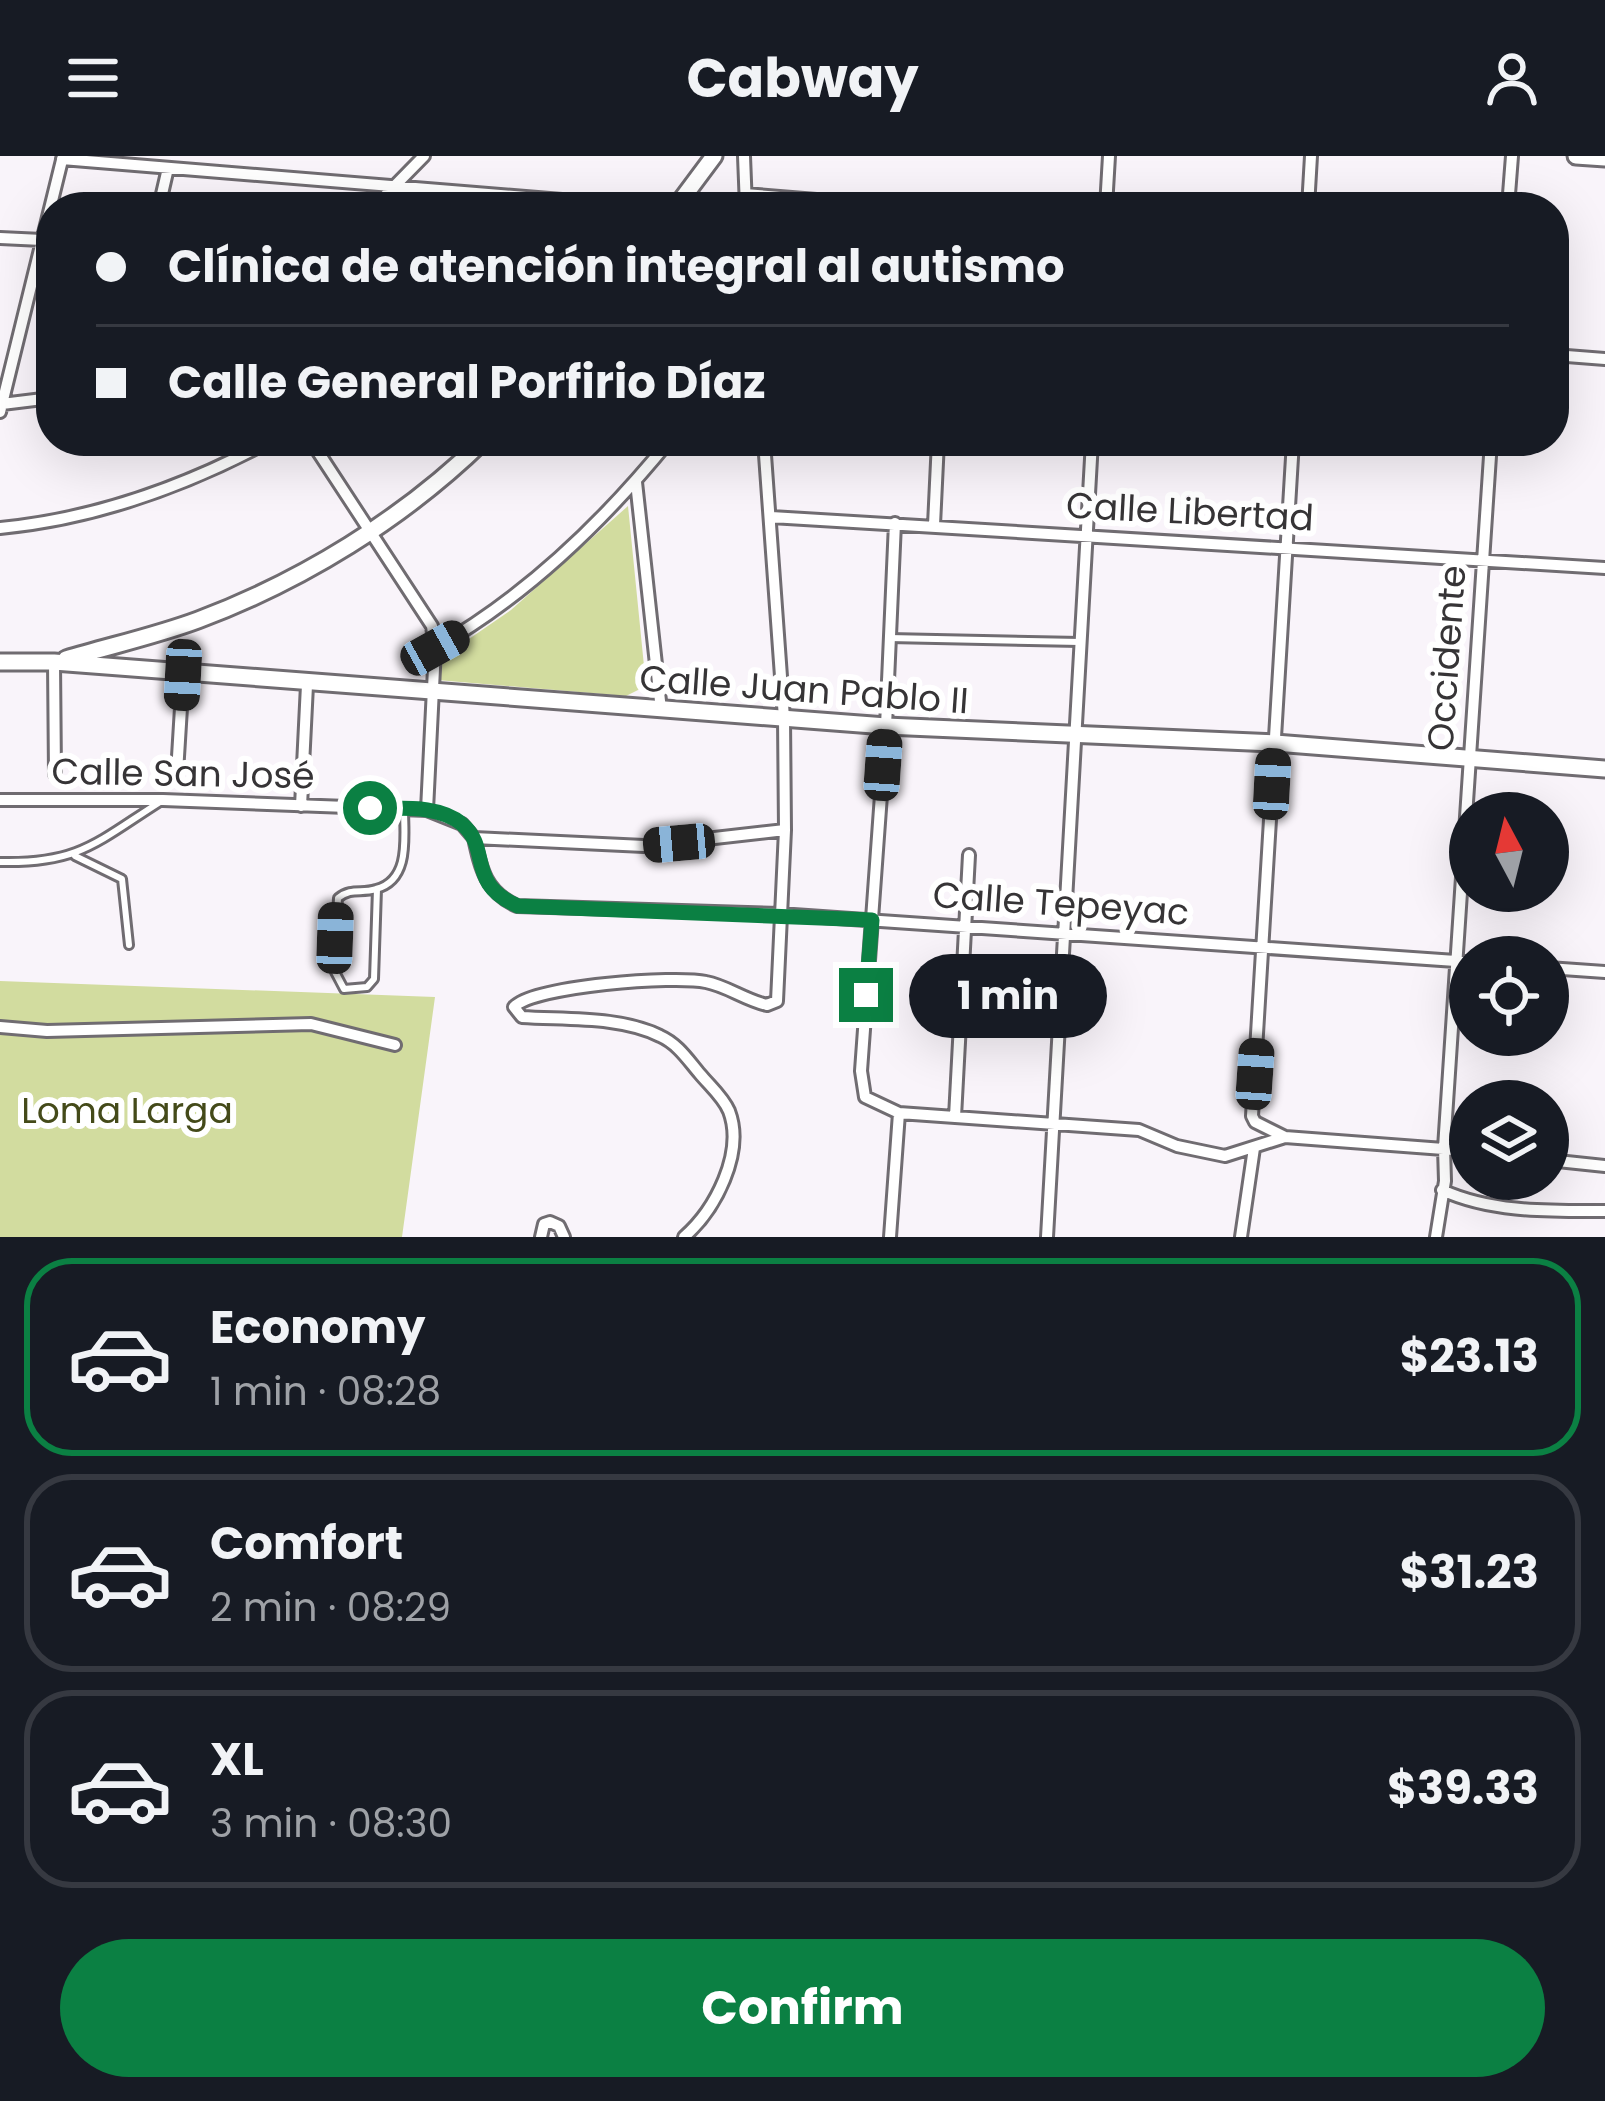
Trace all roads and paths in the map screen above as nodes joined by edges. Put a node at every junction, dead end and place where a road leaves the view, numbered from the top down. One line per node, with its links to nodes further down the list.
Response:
1 (424, 156): 11 (street)
2 (714, 156): 16 (street)
3 (744, 156): 17 (street)
4 (1109, 156): 18 (street)
5 (1311, 156): 19 (street)
6 (1512, 156): 20 (street)
7 (1576, 156): 9 (street)
8 (62, 158): 10 (street); 12 (street)
9 (1605, 158)
10 (168, 168): 11 (street); 13 (street)
11 (397, 185): 14 (street); 15 (street)
12 (54, 192)
13 (162, 192)
14 (390, 192)
15 (451, 192)
16 (687, 192)
17 (745, 192)
18 (1107, 192)
19 (1309, 192)
20 (1509, 192)
21 (0, 238): 22 (street)
22 (36, 240)
23 (36, 265): 27 (street)
24 (1569, 357): 25 (street)
25 (1605, 359)
26 (36, 401): 27 (street)
27 (1, 408)
28 (237, 456): 41 (street)
29 (321, 456): 42 (street)
30 (468, 456): 42 (street)
31 (657, 456): 37 (street)
32 (765, 456): 38 (street)
33 (937, 456): 40 (street)
34 (1091, 456): 43 (street)
35 (1292, 456): 44 (street)
36 (1490, 456): 45 (street, Occidente)
37 (636, 482): 49 (street); 55 (street)
38 (771, 518): 39 (street, Calle Libertad); 56 (street)
39 (895, 523): 40 (street, Calle Libertad); 47 (street)
40 (934, 525): 43 (street, Calle Libertad)
41 (0, 528)
42 (371, 531): 49 (street); 51 (street)
43 (1087, 535): 44 (street, Calle Libertad); 48 (street)
44 (1287, 547): 45 (street, Calle Libertad); 59 (street)
45 (1483, 560): 46 (street, Calle Libertad); 60 (street, Occidente)
46 (1605, 568)
47 (889, 638): 48 (lane); 57 (street)
48 (1081, 642): 58 (street)
49 (435, 648): 54 (street)
50 (0, 662): 51 (street, Calle Juan Pablo II)
51 (54, 662): 52 (street, Calle Juan Pablo II); 63 (street)
52 (183, 675): 53 (street, Calle Juan Pablo II); 62 (street)
53 (307, 685): 54 (street, Calle Juan Pablo II); 66 (street)
54 (431, 692): 55 (street, Calle Juan Pablo II); 68 (street)
55 (661, 710): 56 (street, Calle Juan Pablo II)
56 (784, 718): 57 (street, Calle Juan Pablo II); 69 (street)
57 (886, 726): 58 (street, Calle Juan Pablo II); 76 (street)
58 (1075, 734): 59 (street, Calle Juan Pablo II); 78 (street)
59 (1275, 743): 60 (street, Calle Juan Pablo II); 81 (street)
60 (1468, 758): 61 (street, Calle Juan Pablo II); 79 (street, Occidente)
61 (1605, 769)
62 (178, 773)
63 (55, 774)
64 (0, 800): 65 (street, Calle San José)
65 (163, 800): 66 (street, Calle San José); 72 (lane)
66 (301, 806): 67 (street, Calle San José)
67 (404, 809): 68 (street, Calle San José); 74 (lane)
68 (427, 810): 70 (street, Calle San José)
69 (785, 830): 70 (street, Calle San José); 75 (street)
70 (473, 838): 75 (street, Calle Tepeyac)
71 (969, 855): 77 (street)
72 (75, 856): 73 (lane); 80 (lane)
73 (0, 862)
74 (376, 889): 74 (lane)
75 (779, 914): 76 (street, Calle Tepeyac); 101 (street)
76 (872, 920): 77 (street, Calle Tepeyac); 88 (street)
77 (963, 927): 78 (street, Calle Tepeyac); 89 (street)
78 (1063, 934): 81 (street, Calle Tepeyac); 90 (street)
79 (1464, 936)
80 (129, 946)
81 (1263, 948): 82 (street, Calle Tepeyac); 91 (street)
82 (1449, 961)
83 (1569, 969): 84 (street)
84 (1605, 972)
85 (0, 1027): 86 (street)
86 (395, 1045)
87 (1453, 1056): 93 (street, Occidente)
88 (899, 1113): 89 (street); 102 (street)
89 (955, 1117): 90 (street)
90 (1053, 1124): 92 (street); 103 (street)
91 (1285, 1137): 92 (street); 93 (street)
92 (1254, 1148): 104 (street)
93 (1444, 1148): 94 (street); 97 (street, Occidente)
94 (1449, 1149)
95 (1569, 1162): 96 (street)
96 (1605, 1166)
97 (1442, 1190): 98 (street); 105 (street, Occidente)
98 (1605, 1211)
99 (541, 1237): 100 (street)
100 (564, 1237)
101 (684, 1237)
102 (890, 1237)
103 (1047, 1237)
104 (1241, 1237)
105 (1436, 1237)

